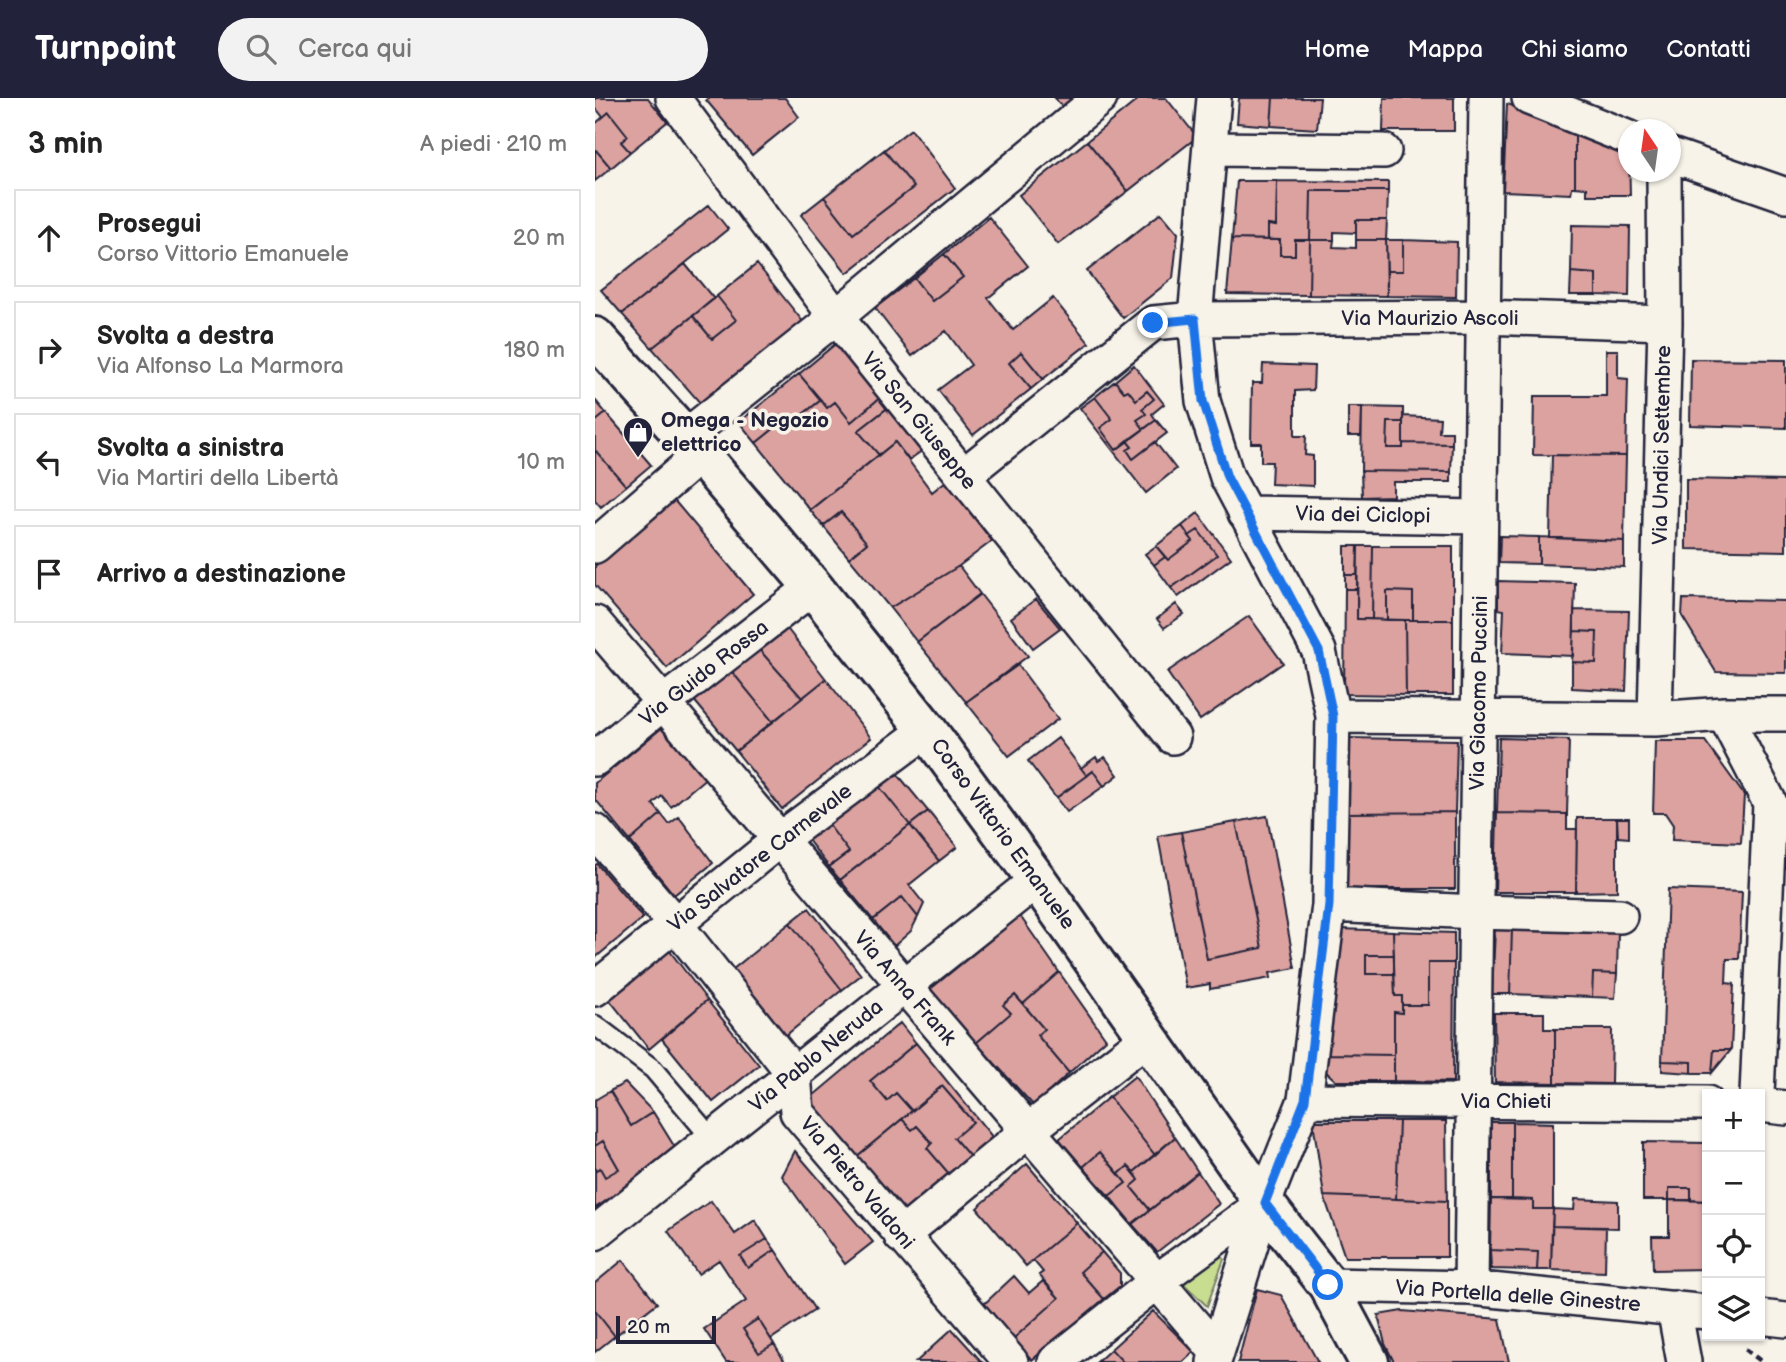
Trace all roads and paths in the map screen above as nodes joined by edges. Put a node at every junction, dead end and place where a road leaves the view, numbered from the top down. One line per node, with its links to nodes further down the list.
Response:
1 (673, 98): 12 (street, Via San Giuseppe)
2 (1100, 98): 12 (street)
3 (1214, 98): 7 (street)
4 (1486, 98): 13 (street, Via Giacomo Puccini)
5 (1529, 98): 6 (street)
6 (1618, 134)
7 (1210, 149): 8 (street); 14 (street)
8 (1384, 151)
9 (1681, 158): 11 (street)
10 (1664, 182): 15 (street, Via Undici Settembre)
11 (1786, 195)
12 (836, 317): 17 (street); 18 (street, Via San Giuseppe)
13 (1483, 317): 14 (street, Via Maurizio Ascoli); 15 (street, Via Maurizio Ascoli); 20 (street, Via Giacomo Puccini)
14 (1195, 319): 18 (street, Via Maurizio Ascoli); 19 (street)
15 (1665, 323): 29 (street, Via Undici Settembre)
16 (595, 337): 17 (main road, Corso Vittorio Emanuele)
17 (692, 446): 21 (street); 22 (main road, Corso Vittorio Emanuele)
18 (964, 475): 31 (street, Via San Giuseppe)
19 (1245, 513): 20 (street, Via dei Ciclopi); 27 (street)
20 (1481, 517): 28 (street, Via Giacomo Puccini)
21 (595, 546)
22 (813, 587): 24 (street, Via Guido Rossa); 30 (main road, Corso Vittorio Emanuele)
23 (595, 623): 24 (street, Via Anna Frank)
24 (662, 704): 32 (street, Via Guido Rossa); 35 (street, Via Anna Frank)
25 (1724, 714): 26 (street); 29 (street); 33 (street)
26 (1786, 714)
27 (1333, 716): 28 (street); 37 (street)
28 (1479, 717): 29 (street); 38 (street, Via Giacomo Puccini)
29 (1655, 719)
30 (927, 730): 35 (street, Via Salvatore Carnevale); 36 (main road, Corso Vittorio Emanuele)
31 (1173, 737)
32 (595, 760)
33 (1778, 790): 46 (street)
34 (595, 831): 40 (street)
35 (779, 841): 40 (street, Via Salvatore Carnevale); 41 (street, Via Anna Frank)
36 (1037, 880): 41 (street, Via Pablo Neruda); 44 (main road, Corso Vittorio Emanuele)
37 (1329, 905): 38 (street); 47 (street)
38 (1476, 912): 39 (street); 48 (street, Via Giacomo Puccini)
39 (1620, 916)
40 (675, 924): 42 (street, Via Salvatore Carnevale); 45 (street)
41 (904, 986): 45 (street, Via Pablo Neruda); 52 (street, Via Anna Frank)
42 (595, 989)
43 (595, 1025): 53 (lane)
44 (1147, 1038): 52 (street); 54 (main road, Corso Vittorio Emanuele)
45 (795, 1074): 53 (street, Via Pablo Neruda); 56 (street, Via Pietro Valdoni)
46 (1757, 1089)
47 (1305, 1100): 48 (street, Via Chieti); 54 (street)
48 (1474, 1101): 49 (street, Via Chieti); 59 (street, Via Giacomo Puccini)
49 (1702, 1103)
50 (1765, 1106): 51 (street)
51 (1786, 1108)
52 (1029, 1130): 56 (street); 57 (street, Via Anna Frank)
53 (713, 1140): 55 (street, Via Pablo Neruda)
54 (1265, 1203): 57 (street); 58 (main road, Corso Vittorio Emanuele); 64 (street)
55 (595, 1233)
56 (901, 1236): 65 (street, Via Pietro Valdoni)
57 (1157, 1281): 64 (street, Via Anna Frank); 66 (street)
58 (1328, 1285): 59 (street, Via Portella delle Ginestre); 67 (main road, Corso Vittorio Emanuele)
59 (1471, 1288): 60 (street, Via Portella delle Ginestre)
60 (1674, 1308): 61 (street, Via Portella delle Ginestre); 68 (street)
61 (1702, 1311)
62 (1765, 1318): 63 (street)
63 (1786, 1320)
64 (1215, 1357)
65 (1011, 1362)
66 (1055, 1362)
67 (1370, 1362)
68 (1684, 1362)

